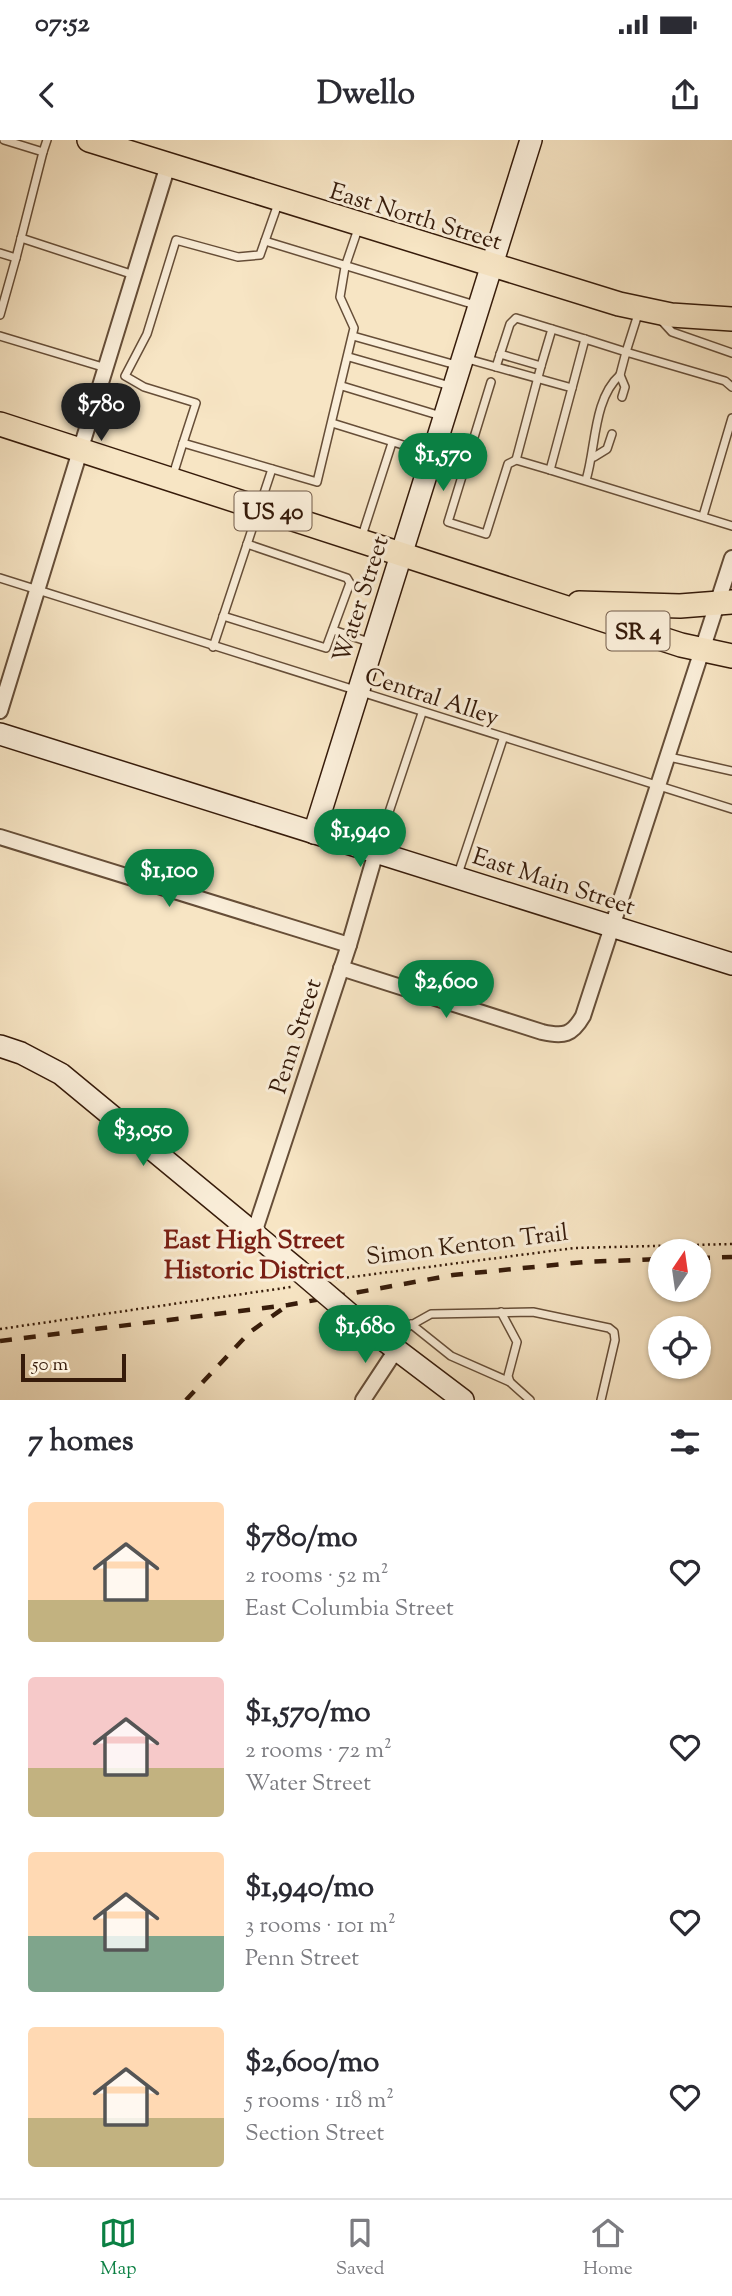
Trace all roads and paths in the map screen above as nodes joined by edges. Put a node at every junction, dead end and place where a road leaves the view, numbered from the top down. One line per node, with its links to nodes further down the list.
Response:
1 (4, 140): 5 (lane)
2 (47, 140): 5 (lane)
3 (89, 140): 6 (main road, East North Street)
4 (531, 140): 14 (street, Water Street)
5 (43, 152): 9 (lane)
6 (168, 165): 7 (main road, East North Street); 15 (street)
7 (279, 200): 8 (main road, East North Street); 10 (lane)
8 (359, 225): 13 (lane); 14 (main road, East North Street)
9 (21, 238): 12 (lane); 15 (lane)
10 (265, 241): 13 (lane); 45 (lane)
11 (0, 253): 12 (lane)
12 (16, 258): 18 (lane)
13 (345, 267): 16 (lane); 22 (lane)
14 (492, 267): 16 (street, Water Street); 17 (main road, East North Street)
15 (134, 276): 31 (street)
16 (480, 306): 28 (street, Water Street)
17 (646, 311): 19 (main road, East North Street); 24 (lane); 25 (lane)
18 (0, 314)
19 (732, 319)
20 (552, 329): 23 (lane); 26 (lane); 29 (lane)
21 (0, 336): 31 (lane)
22 (353, 336): 27 (lane); 28 (lane)
23 (585, 339): 24 (lane); 38 (lane)
24 (626, 352): 32 (lane); 37 (lane)
25 (732, 353)
26 (500, 354): 29 (lane); 30 (lane)
27 (349, 357): 35 (lane); 36 (lane)
28 (462, 362): 30 (lane); 36 (street, Water Street)
29 (541, 366): 33 (lane)
30 (495, 367): 33 (lane)
31 (106, 368): 47 (street)
32 (620, 375): 39 (lane); 49 (lane)
33 (538, 379): 38 (lane); 50 (lane)
34 (491, 382): 50 (lane)
35 (342, 386): 40 (lane); 42 (lane)
36 (454, 387): 40 (street, Water Street)
37 (732, 387)
38 (572, 388): 52 (lane)
39 (622, 397)
40 (445, 417): 48 (street, Water Street)
41 (732, 418): 56 (lane)
42 (332, 423): 46 (lane); 51 (lane)
43 (0, 424): 47 (main road, US 40)
44 (612, 434): 49 (lane)
45 (183, 443): 51 (lane); 53 (lane)
46 (392, 443): 48 (lane); 58 (lane)
47 (80, 450): 53 (main road, US 40); 63 (street)
48 (433, 454): 60 (street, Water Street)
49 (594, 457): 54 (lane)
50 (516, 460): 52 (lane)
51 (272, 470): 55 (lane)
52 (550, 470): 54 (lane)
53 (171, 479): 55 (main road, US 40)
54 (586, 480): 56 (lane)
55 (259, 507): 58 (main road, US 40); 59 (lane)
56 (703, 516): 57 (lane)
57 (732, 526)
58 (361, 539): 60 (main road, US 40)
59 (247, 544): 66 (lane); 67 (lane)
60 (402, 552): 64 (main road, US 40); 68 (street, Water Street)
61 (732, 558): 65 (street)
62 (0, 578): 63 (lane, Central Alley)
63 (37, 590): 69 (lane, Central Alley); 73 (street)
64 (545, 600): 65 (main road, US 40); 70 (main road, SR 4)
65 (725, 603): 70 (street)
66 (223, 617): 67 (lane); 69 (lane)
67 (333, 631): 68 (lane)
68 (373, 644): 72 (street, Water Street)
69 (213, 647): 72 (lane, Central Alley)
70 (704, 648): 71 (main road, SR 4); 77 (street)
71 (732, 656)
72 (358, 692): 74 (lane, Central Alley); 81 (street, Water Street)
73 (0, 711)
74 (422, 713): 76 (lane, Central Alley); 83 (lane)
75 (0, 734): 81 (street, East Main Street)
76 (503, 739): 79 (lane, Central Alley); 84 (lane)
77 (668, 757): 78 (lane); 79 (street)
78 (732, 771)
79 (659, 787): 80 (lane, Central Alley); 85 (street)
80 (732, 809)
81 (314, 833): 83 (street, East Main Street)
82 (0, 837): 86 (street)
83 (376, 852): 84 (street, East Main Street); 86 (street, Penn Street)
84 (457, 878): 85 (street, East Main Street)
85 (613, 927): 87 (street, East Main Street); 88 (street)
86 (349, 945): 88 (street, Penn Street)
87 (732, 964)
88 (345, 970): 90 (street, Penn Street)
89 (0, 1046): 90 (street)
90 (254, 1233): 92 (street)
91 (732, 1244): 93 (path, Simon Kenton Trail)
92 (297, 1277): 96 (path); 97 (street, bridge)
93 (324, 1281)
94 (501, 1312): 95 (lane); 98 (lane); 102 (lane)
95 (411, 1324): 97 (lane); 98 (lane)
96 (0, 1329)
97 (394, 1348): 99 (street); 100 (street)
98 (510, 1382): 101 (lane)
99 (363, 1400)
100 (463, 1400)
101 (530, 1400)
102 (601, 1400)

